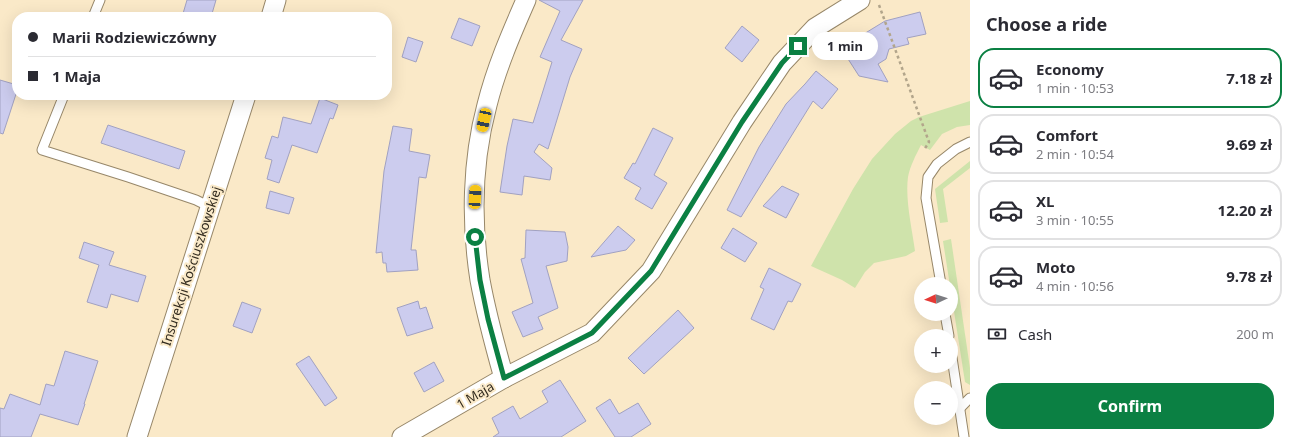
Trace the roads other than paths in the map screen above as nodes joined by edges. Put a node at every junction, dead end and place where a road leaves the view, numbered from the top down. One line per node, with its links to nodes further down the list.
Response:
1 (100, 0): 5 (lane)
2 (276, 0): 6 (street)
3 (526, 0): 13 (street)
4 (860, 0): 13 (street, 1 Maja)
5 (95, 12)
6 (272, 12)
7 (62, 100): 10 (lane)
8 (244, 100): 10 (street, Insurekcji Kościuszkowskiej)
9 (970, 142): 11 (lane)
10 (210, 207): 16 (street, Insurekcji Kościuszkowskiej)
11 (940, 277)
12 (954, 373): 15 (lane)
13 (504, 378): 17 (street, 1 Maja)
14 (970, 398): 15 (lane)
15 (960, 408): 18 (lane)
16 (137, 437)
17 (402, 437)
18 (964, 437)

